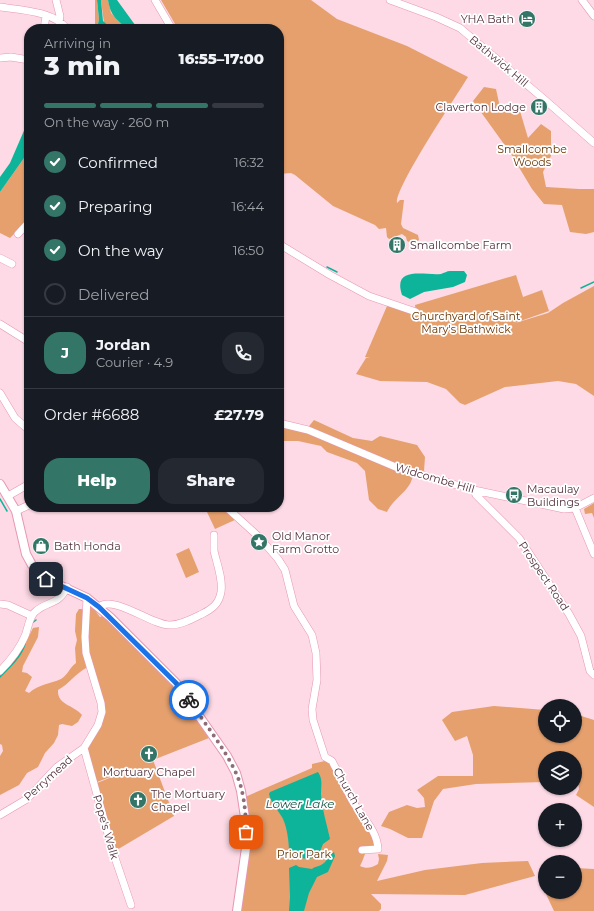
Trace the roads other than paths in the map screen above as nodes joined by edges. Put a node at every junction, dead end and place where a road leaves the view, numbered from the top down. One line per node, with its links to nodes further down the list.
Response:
1 (56, 0): 8 (street)
2 (155, 0): 10 (street)
3 (390, 0): 13 (street, Bathwick Hill)
4 (582, 0): 7 (street)
5 (0, 7): 6 (street)
6 (46, 16): 8 (street); 9 (street)
7 (594, 16)
8 (59, 22)
9 (45, 24)
10 (169, 24)
11 (0, 58): 12 (street)
12 (24, 59)
13 (594, 143)
14 (24, 227): 15 (street)
15 (18, 234)
16 (284, 247): 19 (street)
17 (0, 258): 18 (street)
18 (12, 264)
19 (416, 312)
20 (0, 324): 21 (street)
21 (24, 339)
22 (0, 393): 24 (street)
23 (284, 424): 27 (street, Widcombe Hill)
24 (24, 426)
25 (0, 484): 28 (main road)
26 (24, 487): 28 (street)
27 (474, 490): 31 (street, Widcombe Hill); 42 (street, Prospect Road)
28 (8, 496): 32 (main road)
29 (594, 498): 31 (street, Widcombe Hill)
30 (24, 507): 32 (street)
31 (575, 508): 35 (street)
32 (16, 511): 36 (main road)
33 (232, 512): 45 (street, Church Lane)
34 (214, 535): 39 (street)
35 (594, 554)
36 (67, 587): 37 (main road); 40 (street)
37 (87, 598): 39 (main road); 43 (street, Perrymead)
38 (0, 604): 40 (street)
39 (99, 607): 47 (main road)
40 (32, 616): 41 (street)
41 (0, 672)
42 (594, 675)
43 (84, 748): 44 (street, Perrymead); 46 (street, Pope's Walk)
44 (0, 816)
45 (362, 850)
46 (131, 905)
47 (237, 911)

